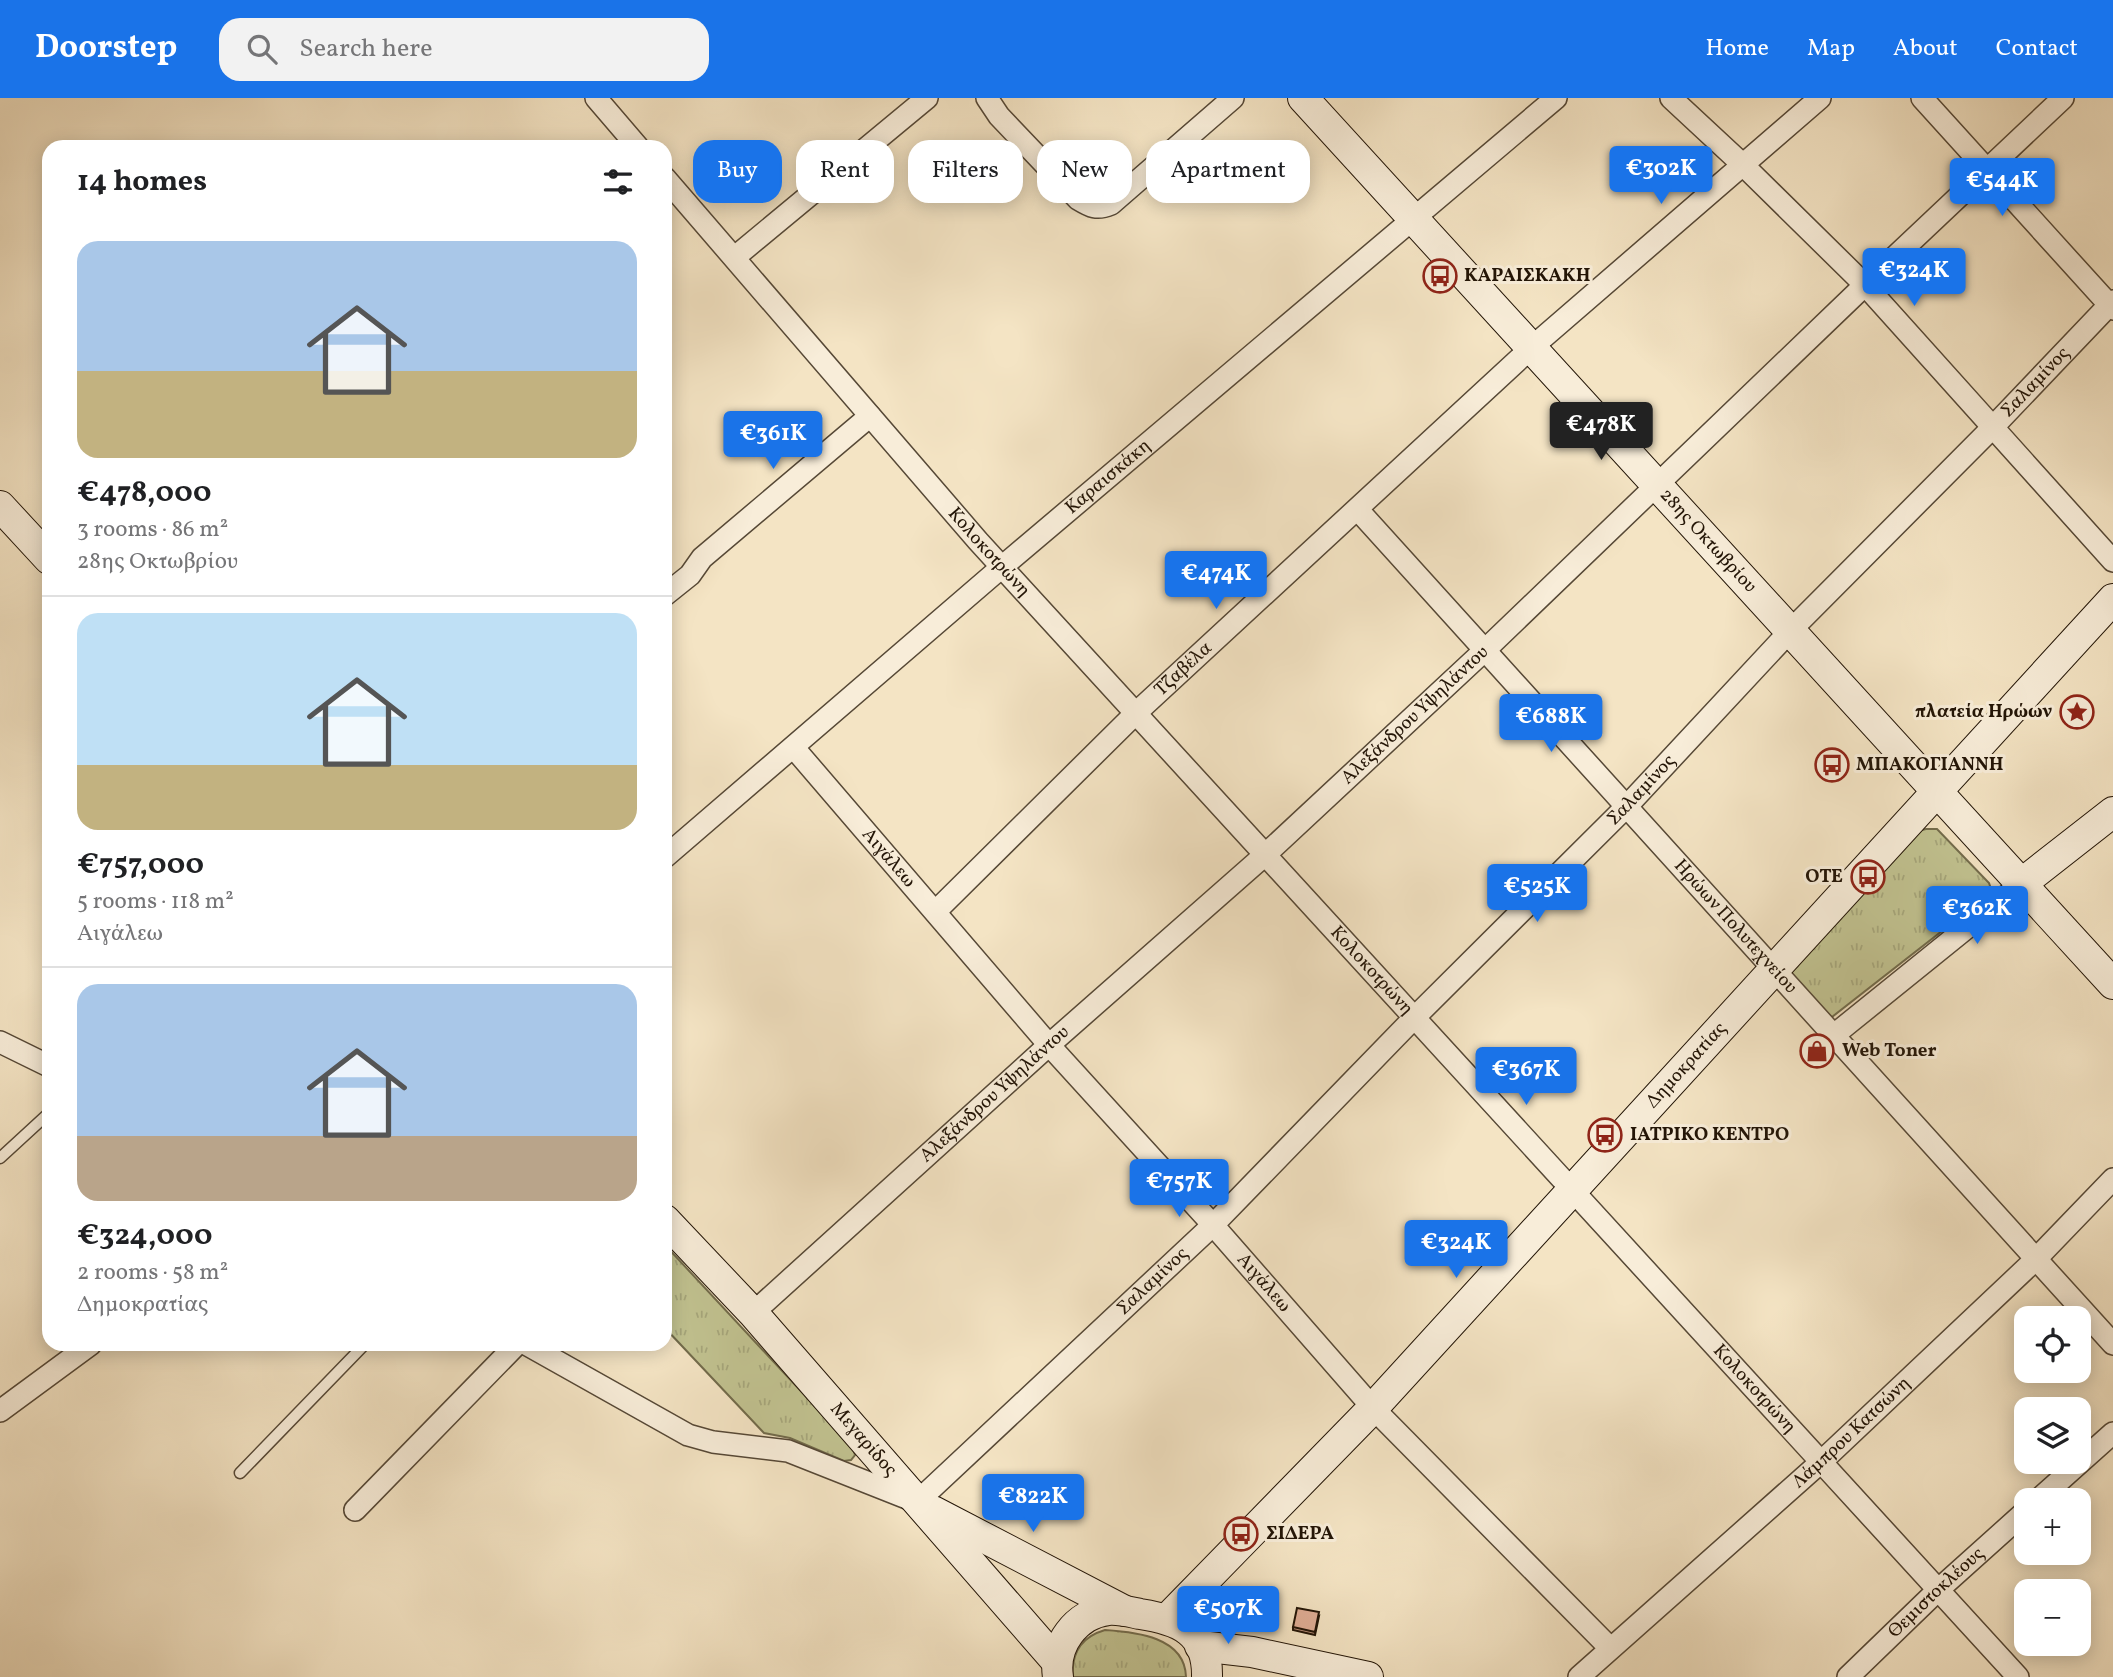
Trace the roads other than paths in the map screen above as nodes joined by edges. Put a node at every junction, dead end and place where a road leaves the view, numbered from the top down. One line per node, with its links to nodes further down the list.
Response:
1 (596, 98): 11 (street)
2 (927, 98): 16 (street)
3 (987, 98): 4 (street)
4 (1233, 98)
5 (1303, 98): 15 (street, 28ης Οκτωβρίου)
6 (1556, 98): 15 (street, Καραισκάκη)
7 (1671, 98): 12 (street)
8 (1820, 98): 12 (street, Τζαβέλα)
9 (1922, 98): 13 (street)
10 (2063, 98): 13 (street, Αλεξάνδρου Υψηλάντου)
11 (632, 140)
12 (1742, 163): 17 (street); 19 (street, Τζαβέλα)
13 (1987, 169): 17 (street, Αλεξάνδρου Υψηλάντου); 18 (street)
14 (672, 186): 16 (street, Κολοκοτρώνη)
15 (1412, 218): 19 (street, 28ης Οκτωβρίου); 27 (street, Καραισκάκη)
16 (734, 257): 20 (street, Κολοκοτρώνη)
17 (1865, 285): 21 (street); 22 (street, Αλεξάνδρου Υψηλάντου)
18 (2112, 305): 21 (street, Σαλαμίνος)
19 (1531, 348): 22 (street, 28ης Οκτωβρίου); 24 (street, Τζαβέλα)
20 (870, 416): 27 (street, Κολοκοτρώνη); 28 (street)
21 (1992, 428): 26 (street); 30 (street, Σαλαμίνος)
22 (1656, 484): 30 (street, 28ης Οκτωβρίου); 31 (street, Αλεξάνδρου Υψηλάντου)
23 (0, 506): 25 (street)
24 (1358, 510): 31 (street, Ηρώων Πολυτεχνείου); 32 (street, Τζαβέλα)
25 (42, 551)
26 (2113, 561)
27 (1003, 566): 32 (street, Κολοκοτρώνη); 33 (street, Καραισκάκη)
28 (672, 590)
29 (2113, 598): 34 (street, Δημοκρατίας)
30 (1790, 631): 34 (street, 28ης Οκτωβρίου); 35 (street, Σαλαμίνος)
31 (1485, 650): 35 (street, Ηρώων Πολυτεχνείου); 38 (street, Αλεξάνδρου Υψηλάντου)
32 (1137, 712): 38 (street, Κολοκοτρώνη); 40 (street, Τζαβέλα)
33 (794, 748): 37 (street, Καραισκάκη); 40 (street, Αιγάλεω)
34 (1937, 792): 39 (street, 28ης Οκτωβρίου); 41 (street, Δημοκρατίας)
35 (1627, 806): 41 (street, Ηρώων Πολυτεχνείου); 43 (street, Σαλαμίνος)
36 (2113, 812): 39 (street)
37 (672, 845)
38 (1266, 854): 43 (street, Κολοκοτρώνη); 46 (street, Αλεξάνδρου Υψηλάντου)
39 (2021, 884): 42 (street, 28ης Οκτωβρίου); 44 (street)
40 (936, 911): 46 (street, Αιγάλεω)
41 (1774, 969): 44 (street, Ηρώων Πολυτεχνείου); 51 (street, Δημοκρατίας)
42 (2113, 984)
43 (1415, 1017): 51 (street, Κολοκοτρώνη); 52 (street, Σαλαμίνος)
44 (1833, 1035): 54 (street, Ηρώων Πολυτεχνείου)
45 (0, 1042): 47 (street)
46 (1049, 1045): 52 (street, Αιγάλεω); 55 (street, Αλεξάνδρου Υψηλάντου)
47 (42, 1063)
48 (42, 1120): 49 (lane)
49 (0, 1158)
50 (2113, 1179): 54 (street, Λάμπρου Κατσώνη)
51 (1573, 1190): 61 (street, Δημοκρατίας); 64 (street, Κολοκοτρώνη)
52 (1213, 1225): 61 (street, Αιγάλεω); 67 (street, Σαλαμίνος)
53 (672, 1227): 55 (street, Μεγαρίδος)
54 (2036, 1259): 56 (street, Ηρώων Πολυτεχνείου); 64 (street, Λάμπρου Κατσώνη)
55 (753, 1313): 67 (street, Μεγαρίδος)
56 (2113, 1344)
57 (81, 1351): 62 (street)
58 (358, 1351): 65 (lane)
59 (510, 1351): 68 (street)
60 (538, 1351): 67 (street)
61 (1373, 1408): 72 (street, Δημοκρατίας); 74 (street, Αιγάλεω)
62 (0, 1411)
63 (2113, 1433): 66 (street)
64 (1821, 1462): 70 (street, Κολοκοτρώνη); 74 (street, Λάμπρου Κατσώνη)
65 (240, 1473)
66 (2051, 1488)
67 (917, 1502): 71 (street); 75 (street, Μεγαρίδος)
68 (355, 1510)
69 (2014, 1522): 70 (street, Θεμιστοκλέους)
70 (1938, 1590): 79 (street, Θεμιστοκλέους); 80 (street, Κολοκοτρώνη)
71 (1125, 1611): 72 (street); 75 (street)
72 (1168, 1618): 73 (street)
73 (1200, 1646): 76 (street); 77 (street)
74 (1609, 1648): 78 (street, Λάμπρου Κατσώνη)
75 (1058, 1669)
76 (1207, 1677)
77 (1368, 1677)
78 (1579, 1677)
79 (1848, 1677)
80 (2018, 1677)

